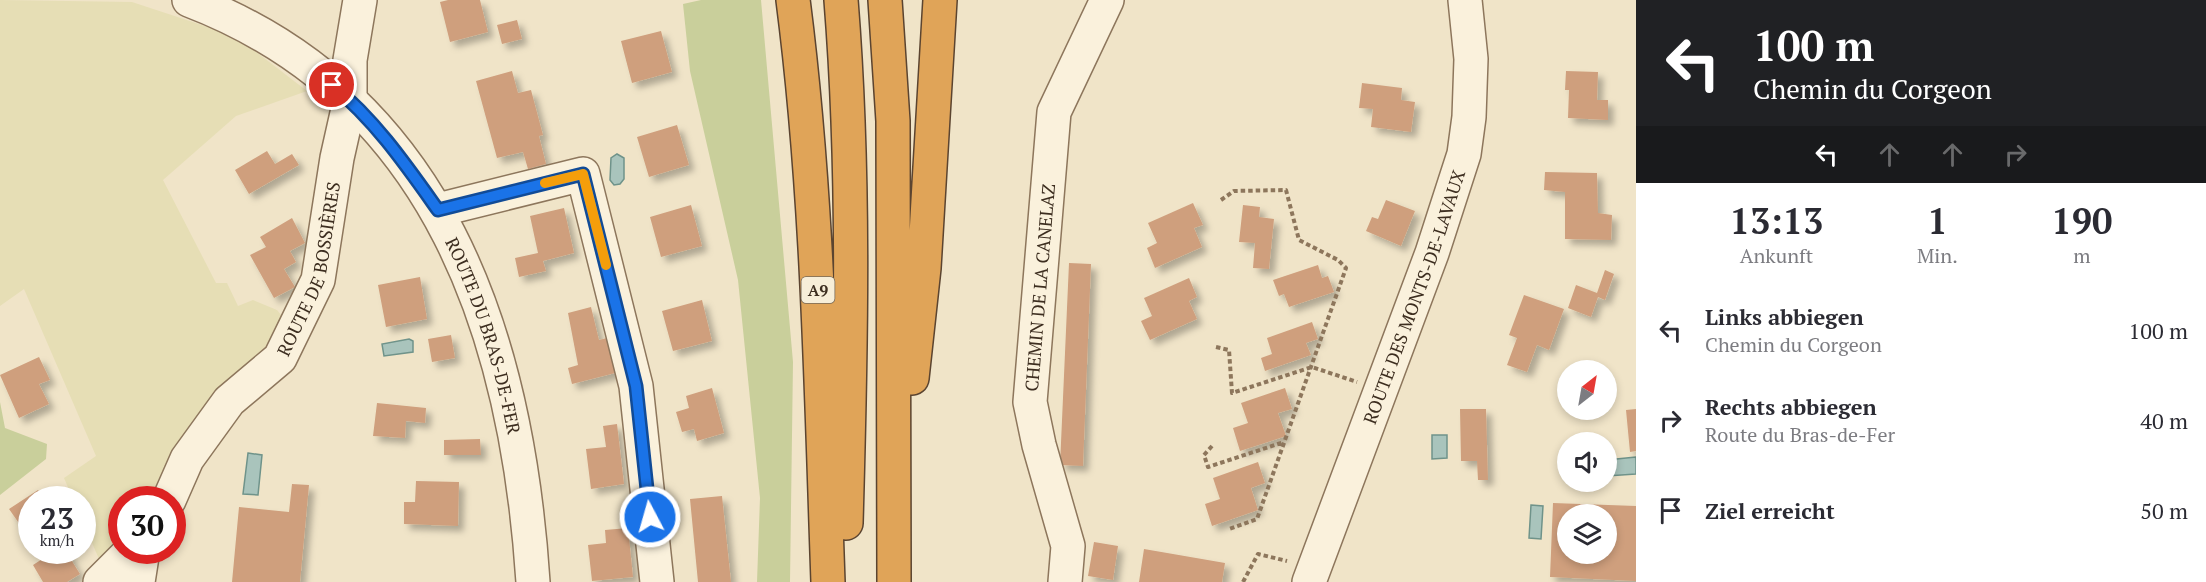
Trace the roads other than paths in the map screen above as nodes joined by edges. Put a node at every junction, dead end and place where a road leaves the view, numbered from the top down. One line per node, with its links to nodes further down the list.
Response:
1 (189, 0): 9 (street, ROUTE DU BRAS-DE-FER)
2 (360, 0): 9 (street, ROUTE DE BOSSIÈRES)
3 (793, 0): 20 (highway, A9)
4 (841, 0): 21 (highway, A9)
5 (885, 0): 12 (highway)
6 (940, 0): 12 (highway)
7 (1107, 0): 23 (street, CHEMIN DE LA CANELAZ)
8 (1465, 0): 15 (street, ROUTE DES MONTS-DE-LAVAUX)
9 (351, 100): 10 (street, ROUTE DU BRAS-DE-FER); 11 (street, ROUTE DE BOSSIÈRES)
10 (438, 210): 18 (street, ROUTE DU BRAS-DE-FER); 19 (street)
11 (175, 486)
12 (895, 546): 22 (highway)
13 (118, 564): 16 (street)
14 (141, 564): 17 (street)
15 (1299, 572)
16 (100, 582)
17 (138, 582)
18 (533, 582)
19 (657, 582)
20 (828, 582)
21 (844, 582)
22 (894, 582)
23 (1065, 582)

